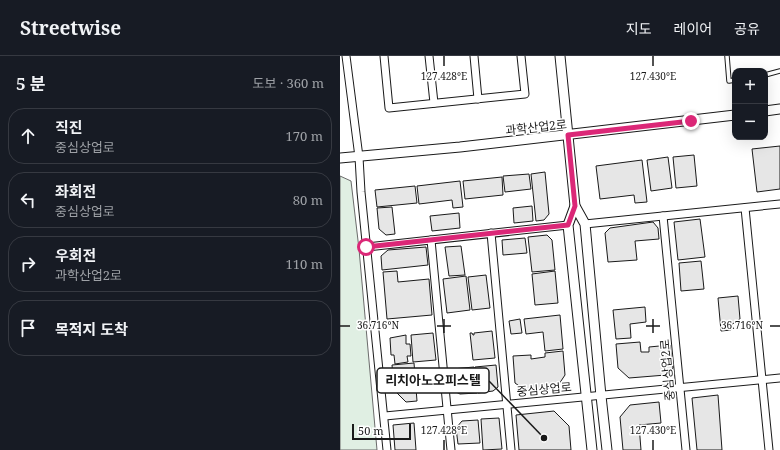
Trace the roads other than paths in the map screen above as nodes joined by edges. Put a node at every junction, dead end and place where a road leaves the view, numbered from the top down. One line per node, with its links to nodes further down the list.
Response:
1 (346, 56): 17 (street)
2 (384, 56): 12 (street)
3 (429, 56): 12 (street)
4 (474, 56): 11 (street)
5 (521, 56): 11 (street)
6 (560, 56): 16 (street, 중심상업로)
7 (727, 56): 10 (lane)
8 (780, 71): 9 (lane)
9 (768, 74)
10 (732, 80)
11 (478, 99): 12 (street)
12 (434, 103)
13 (780, 109): 14 (street)
14 (768, 111)
15 (732, 115): 16 (street, 과학산업2로)
16 (568, 135): 17 (street, 과학산업2로); 20 (street, 중심상업로)
17 (359, 156): 18 (street, 과학산업2로); 27 (street)
18 (340, 158)
19 (780, 204): 21 (street)
20 (575, 206): 23 (street, 중심상업로); 24 (street, 중심상업로)
21 (745, 208): 22 (street); 29 (street)
22 (663, 216): 23 (street); 30 (street, 중심상업2로)
23 (585, 224): 31 (street, 중심상업로)
24 (568, 225): 25 (street); 32 (street, 중심상업로)
25 (491, 233): 26 (street); 33 (street)
26 (431, 240): 27 (street); 34 (street)
27 (366, 247): 35 (street)
28 (780, 378): 29 (street, 중심상업로)
29 (762, 380): 30 (street, 중심상업로); 42 (street)
30 (680, 388): 31 (street, 중심상업로); 41 (street, 중심상업2로)
31 (601, 396): 32 (street, 중심상업로); 40 (street, 중심상업로)
32 (587, 397): 33 (street, 중심상업로); 39 (street, 중심상업로)
33 (507, 404): 34 (street, 중심상업로); 38 (street)
34 (447, 410): 35 (street, 중심상업로); 37 (street)
35 (384, 416): 36 (street)
36 (388, 450)
37 (451, 450)
38 (512, 450)
39 (592, 450)
40 (607, 450)
41 (686, 450)
42 (769, 450)

